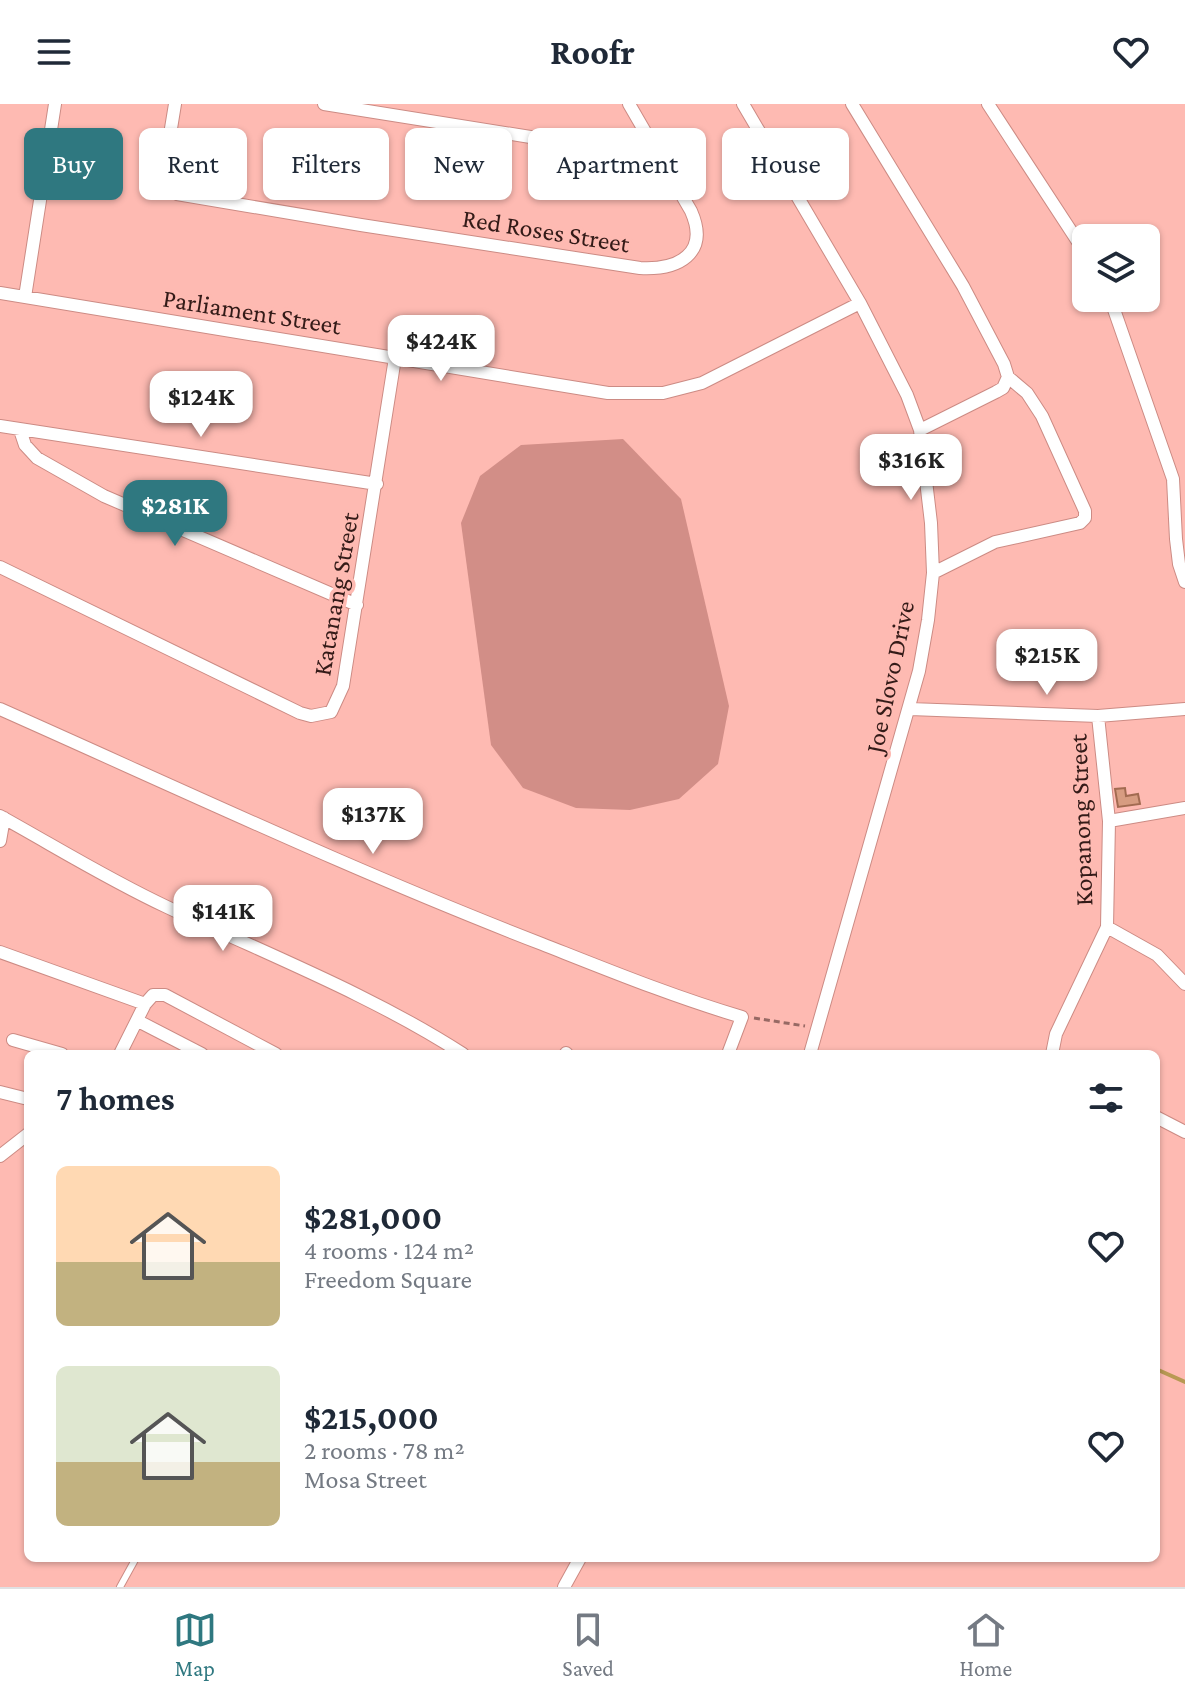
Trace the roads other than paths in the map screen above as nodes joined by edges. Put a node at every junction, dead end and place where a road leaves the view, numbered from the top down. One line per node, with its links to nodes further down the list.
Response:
1 (55, 104): 13 (street)
2 (175, 104): 10 (street, Red Roses Street)
3 (324, 104): 9 (street)
4 (629, 104): 8 (street, Red Roses Street)
5 (743, 104): 14 (street, Joe Slovo Drive)
6 (852, 104): 17 (street)
7 (988, 104): 11 (street)
8 (643, 128)
9 (528, 135)
10 (685, 200)
11 (1072, 233)
12 (0, 293): 13 (street, Parliament Street)
13 (25, 297): 16 (street, Parliament Street)
14 (860, 303): 16 (street, Parliament Street); 20 (street, Joe Slovo Drive)
15 (1115, 312): 24 (street)
16 (395, 358): 21 (street, Katanang Street)
17 (1008, 377): 20 (street); 23 (street)
18 (0, 426): 19 (street)
19 (20, 430): 21 (street); 25 (street)
20 (920, 430): 23 (street, Joe Slovo Drive)
21 (377, 484): 25 (street, Katanang Street)
22 (0, 567): 25 (street, Katanang Street)
23 (933, 573): 27 (street, Joe Slovo Drive)
24 (1185, 582)
25 (357, 605)
26 (0, 709): 45 (street)
27 (910, 709): 29 (street); 46 (street, Joe Slovo Drive)
28 (1185, 709): 29 (street)
29 (1098, 716): 32 (street, Kopanong Street)
30 (1185, 808): 32 (street)
31 (2, 817): 33 (street); 44 (street)
32 (1109, 821): 34 (street, Kopanong Street)
33 (0, 841)
34 (1107, 927): 36 (street); 47 (street, Kopanong Street)
35 (0, 952): 37 (street)
36 (1185, 984)
37 (145, 1004): 38 (street); 43 (street)
38 (138, 1021): 41 (street); 42 (street)
39 (13, 1040): 40 (street)
40 (48, 1050)
41 (122, 1050)
42 (194, 1050)
43 (268, 1050)
44 (456, 1050)
45 (730, 1050)
46 (811, 1050)
47 (1052, 1050)
48 (0, 1092): 49 (street)
49 (24, 1098)
50 (1160, 1119): 51 (street)
51 (1185, 1132)
52 (24, 1137): 53 (street)
53 (0, 1156)
54 (134, 1562): 56 (lane)
55 (578, 1562): 57 (street)
56 (120, 1587)
57 (564, 1587)

